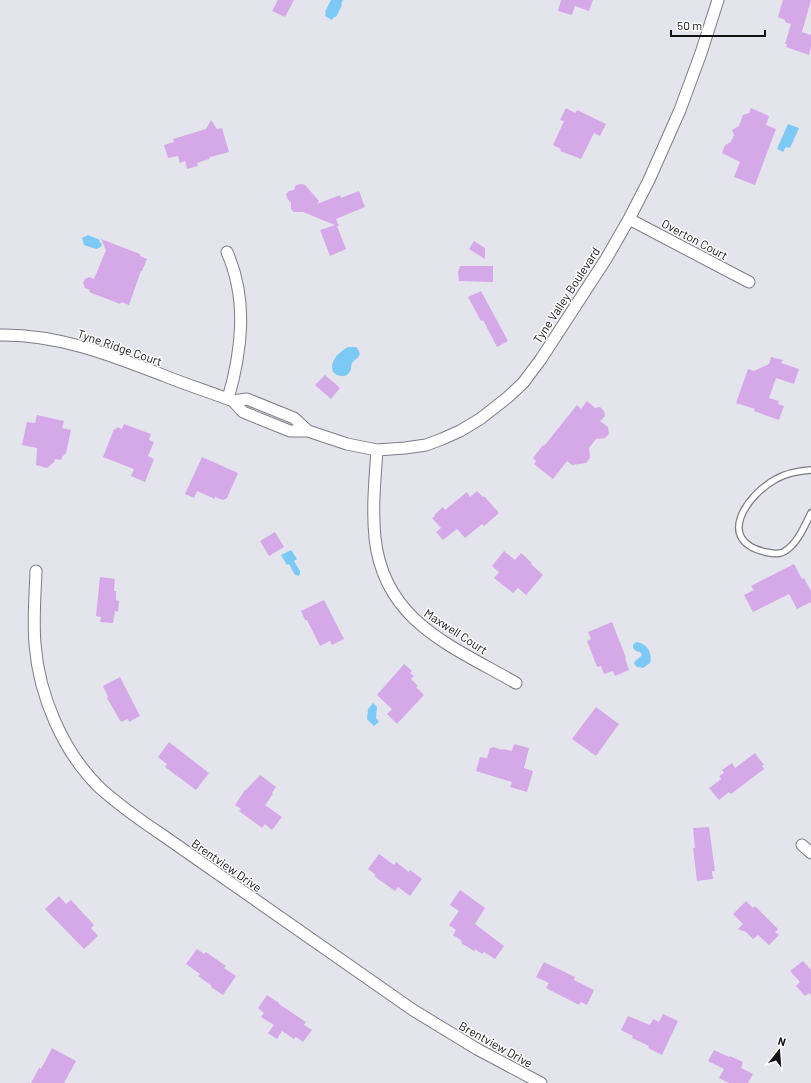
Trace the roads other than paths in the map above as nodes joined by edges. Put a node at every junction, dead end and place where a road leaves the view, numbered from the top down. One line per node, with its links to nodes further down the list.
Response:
1 (718, 0): 2 (street, Tyne Valley Boulevard)
2 (629, 219): 4 (street, Overton Court); 7 (street, Tyne Valley Boulevard)
3 (227, 252): 6 (street)
4 (749, 282)
5 (0, 335): 6 (street, Tyne Ridge Court)
6 (231, 400): 7 (street, Tyne Valley Boulevard)
7 (377, 450): 11 (street, Maxwell Court)
8 (811, 470): 9 (lane)
9 (811, 513)
10 (36, 571): 14 (street, Brentview Drive)
11 (516, 683)
12 (802, 845): 13 (street)
13 (811, 853)
14 (541, 1083)

